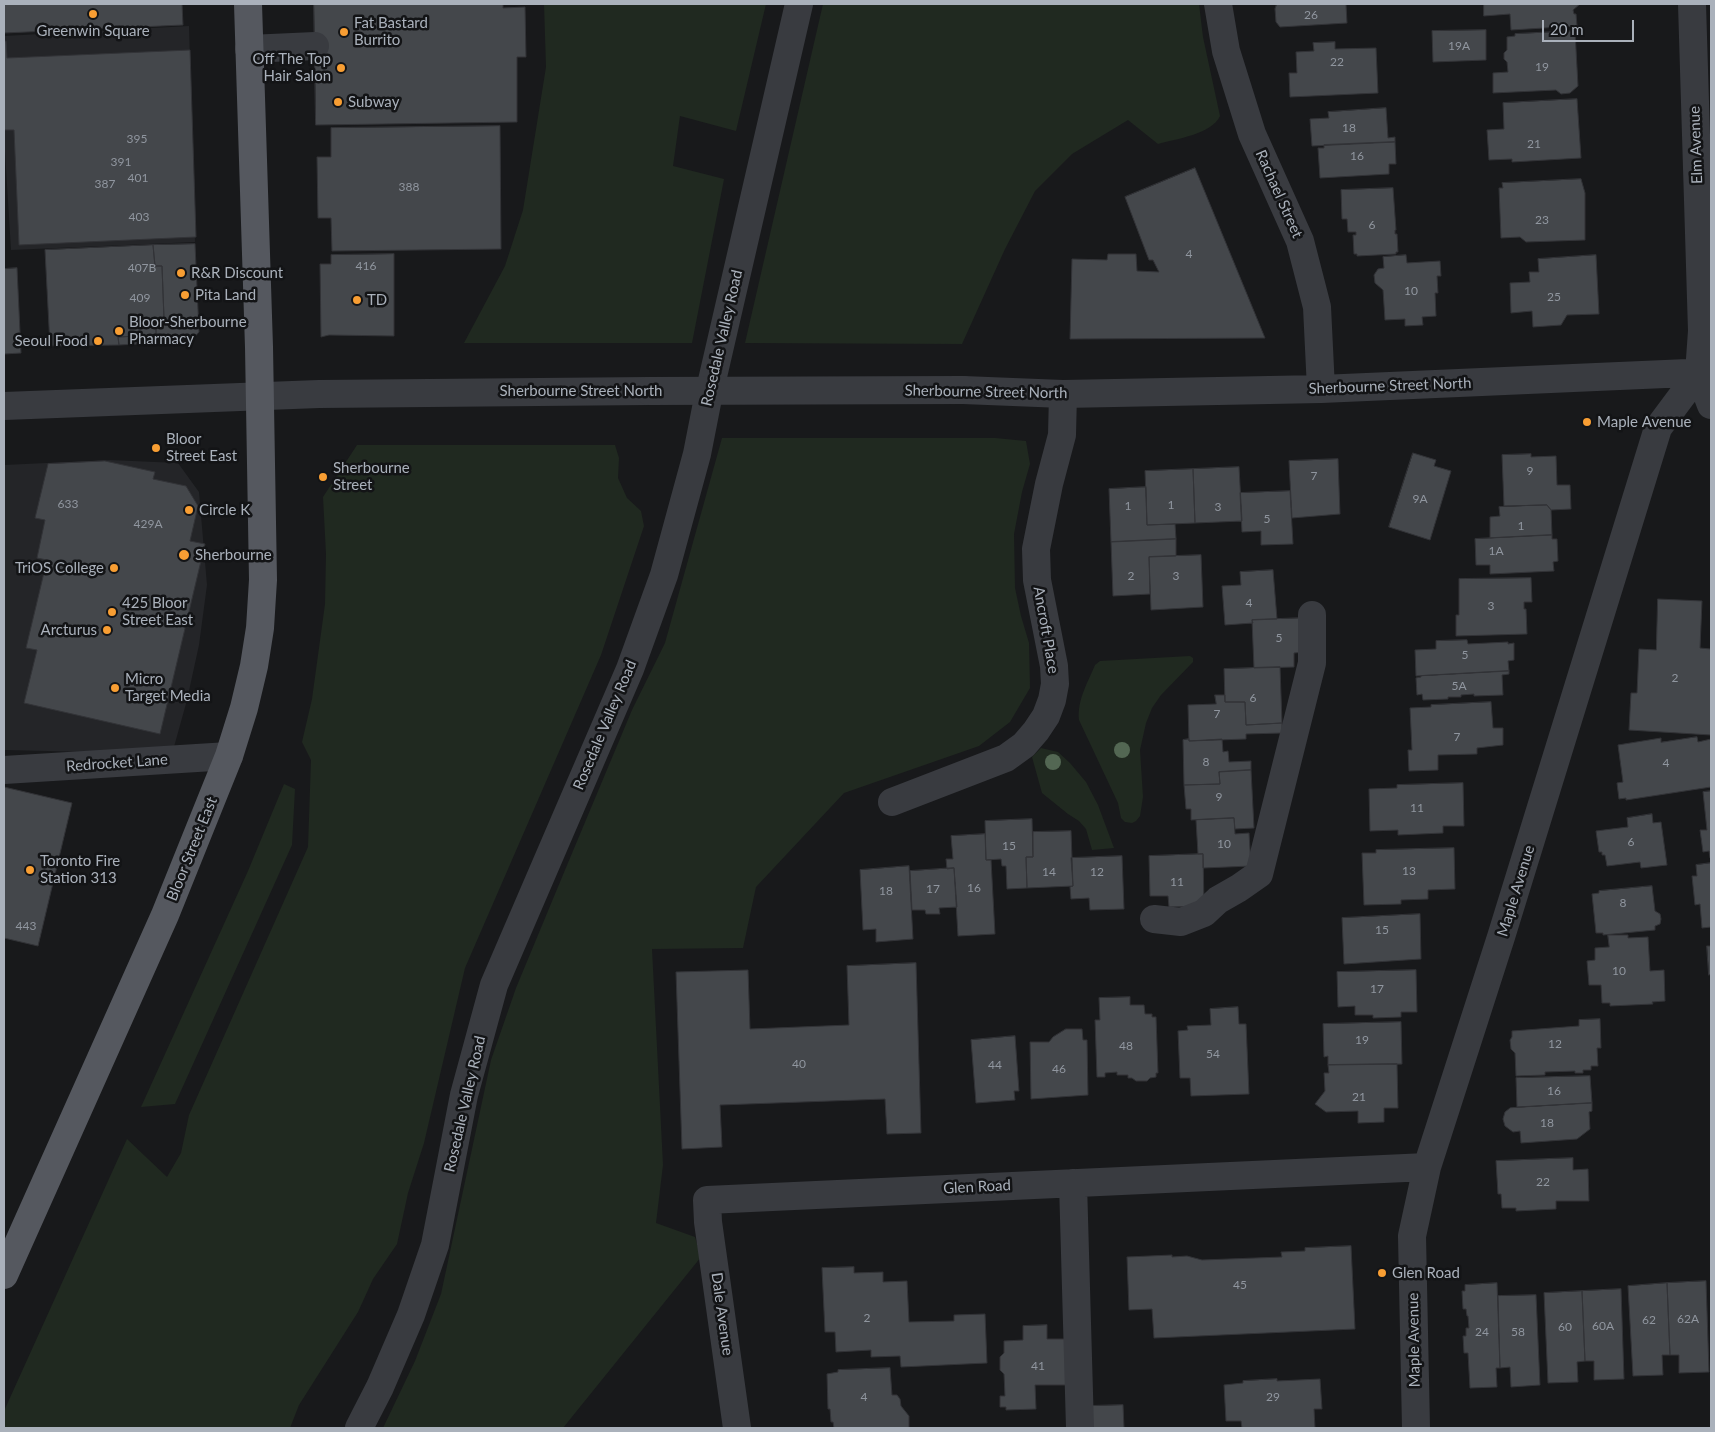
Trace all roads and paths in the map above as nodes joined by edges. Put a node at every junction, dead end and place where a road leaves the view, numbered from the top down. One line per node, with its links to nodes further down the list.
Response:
1 (248, 4): 6 (main road, Bloor Street East)
2 (799, 4): 22 (street, Rosedale Valley Road)
3 (1218, 4): 8 (street, Rachael Street)
4 (1692, 4): 7 (street, Elm Avenue)
5 (314, 46): 6 (street)
6 (249, 49): 10 (main road, Bloor Street East)
7 (1705, 372): 8 (street, Sherbourne Street North); 11 (street, Elm Avenue); 18 (street, Maple Avenue)
8 (1321, 389): 9 (street, Sherbourne Street North)
9 (1063, 394): 10 (street, Sherbourne Street North, bridge); 16 (street, Ancroft Place)
10 (260, 396): 12 (street); 14 (main road, Bloor Street East)
11 (1711, 405)
12 (4, 406)
13 (1312, 615): 17 (street)
14 (229, 756): 15 (street, Redrocket Lane); 21 (main road, Bloor Street East)
15 (4, 770)
16 (892, 802)
17 (1154, 919)
18 (1427, 1167): 19 (street, Glen Road); 25 (street, Maple Avenue)
19 (1073, 1183): 20 (street, Glen Road); 24 (street)
20 (707, 1200): 23 (street, Dale Avenue)
21 (4, 1275)
22 (359, 1428)
23 (737, 1428)
24 (1080, 1428)
25 (1416, 1428)

